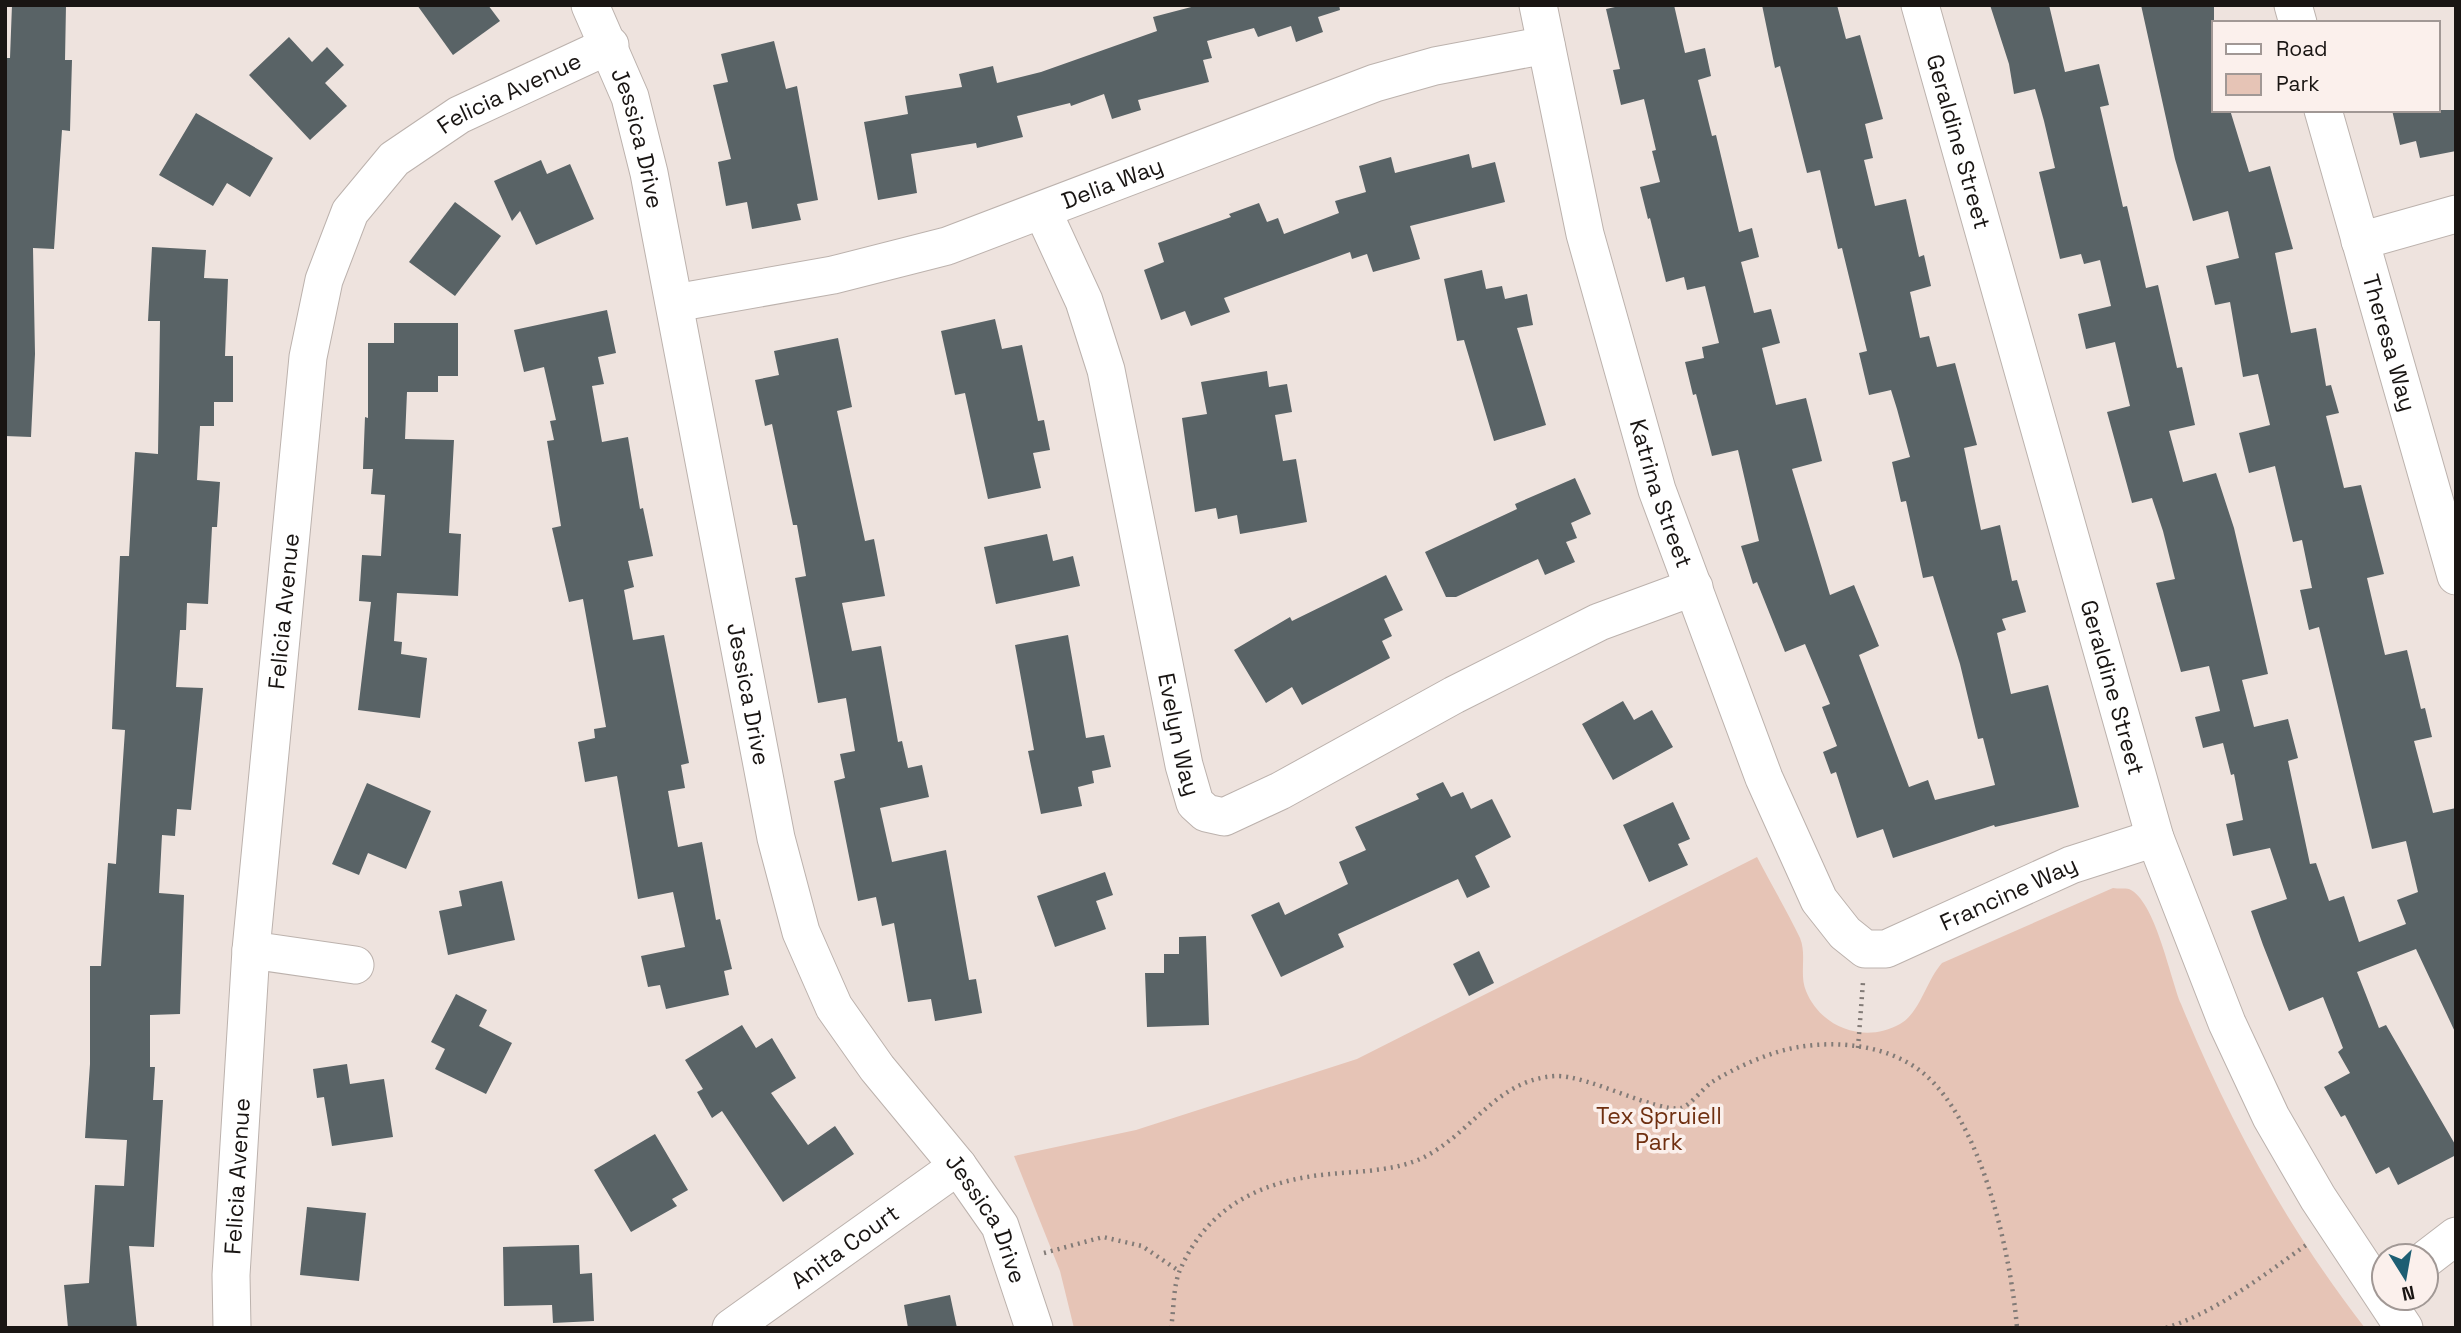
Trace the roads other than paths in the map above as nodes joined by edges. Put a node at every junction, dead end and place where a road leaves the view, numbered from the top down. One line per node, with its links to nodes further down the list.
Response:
1 (590, 5): 5 (street, Jessica Drive)
2 (1538, 5): 4 (street, Katrina Street)
3 (1920, 5): 13 (street, Geraldine Street)
4 (1546, 45): 7 (street, Delia Way); 12 (street, Katrina Street)
5 (610, 46): 10 (street, Jessica Drive); 15 (street, Felicia Avenue)
6 (2324, 112): 9 (street, Theresa Way)
7 (1043, 212): 10 (street, Delia Way); 12 (street, Evelyn Way)
8 (2456, 214): 9 (street)
9 (2360, 241): 11 (street, Theresa Way)
10 (675, 303): 17 (street, Jessica Drive)
11 (2456, 576)
12 (1693, 587): 14 (street, Katrina Street)
13 (2155, 838): 14 (street, Francine Way); 20 (street, Geraldine Street)
14 (1865, 949)
15 (251, 950): 16 (street); 22 (street, Felicia Avenue)
16 (355, 965)
17 (958, 1166): 23 (street, Anita Court); 24 (street, Jessica Drive)
18 (2456, 1236): 19 (street)
19 (2440, 1248)
20 (2370, 1275)
21 (2394, 1312): 25 (street, Geraldine Street)
22 (232, 1328)
23 (731, 1328)
24 (1034, 1328)
25 (2404, 1328)

